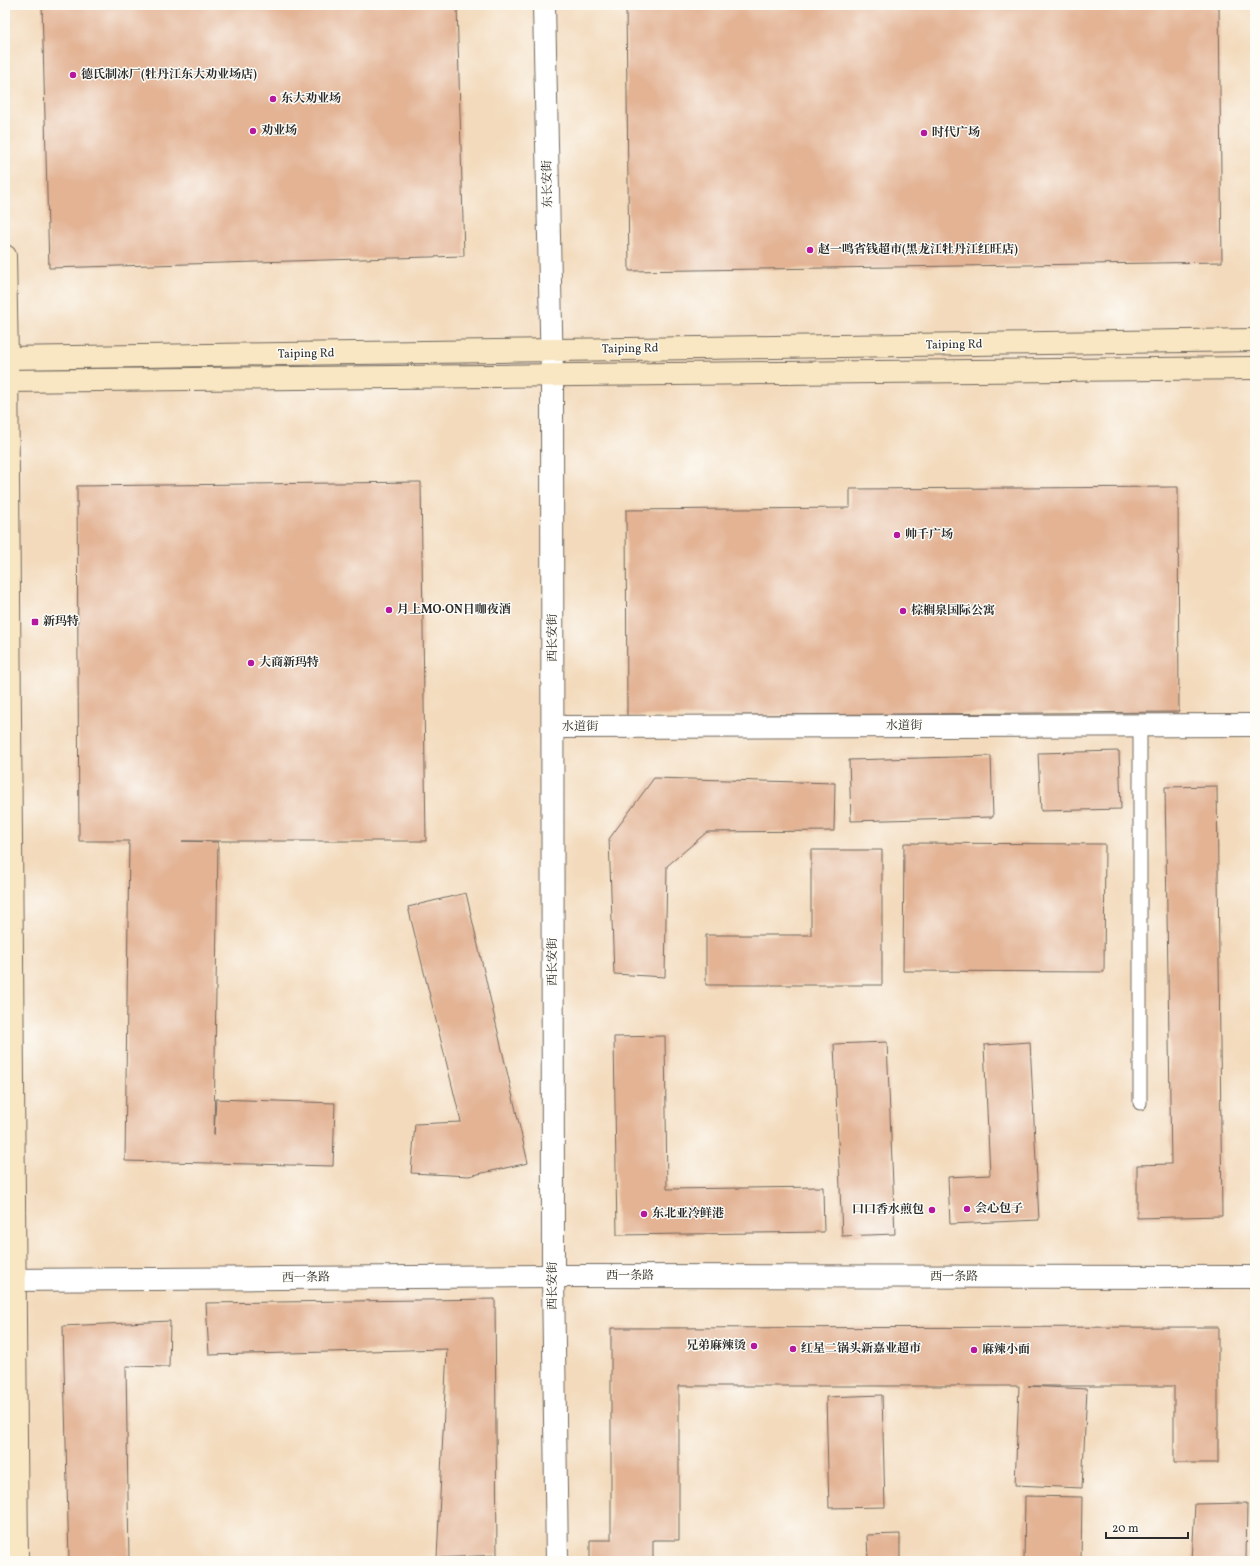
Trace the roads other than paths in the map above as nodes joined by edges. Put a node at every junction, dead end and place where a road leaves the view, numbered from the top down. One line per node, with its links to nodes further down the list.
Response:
1 (544, 5): 4 (street, 东长安街)
2 (5, 256): 6 (main road)
3 (1255, 340): 4 (main road, Taiping Rd)
4 (552, 363): 5 (main road, Taiping Rd); 6 (main road, Taiping Rd); 9 (street, 西长安街)
5 (1255, 368)
6 (6, 370): 13 (main road)
7 (1255, 725): 8 (street, 水道街)
8 (1140, 726): 9 (street, 水道街); 10 (lane)
9 (553, 727): 11 (street, 西长安街)
10 (1140, 1103)
11 (553, 1276): 12 (street, 西一条路); 13 (street, 西一条路); 15 (street, 西长安街)
12 (1255, 1277)
13 (10, 1280): 14 (main road)
14 (13, 1557)
15 (557, 1561)

